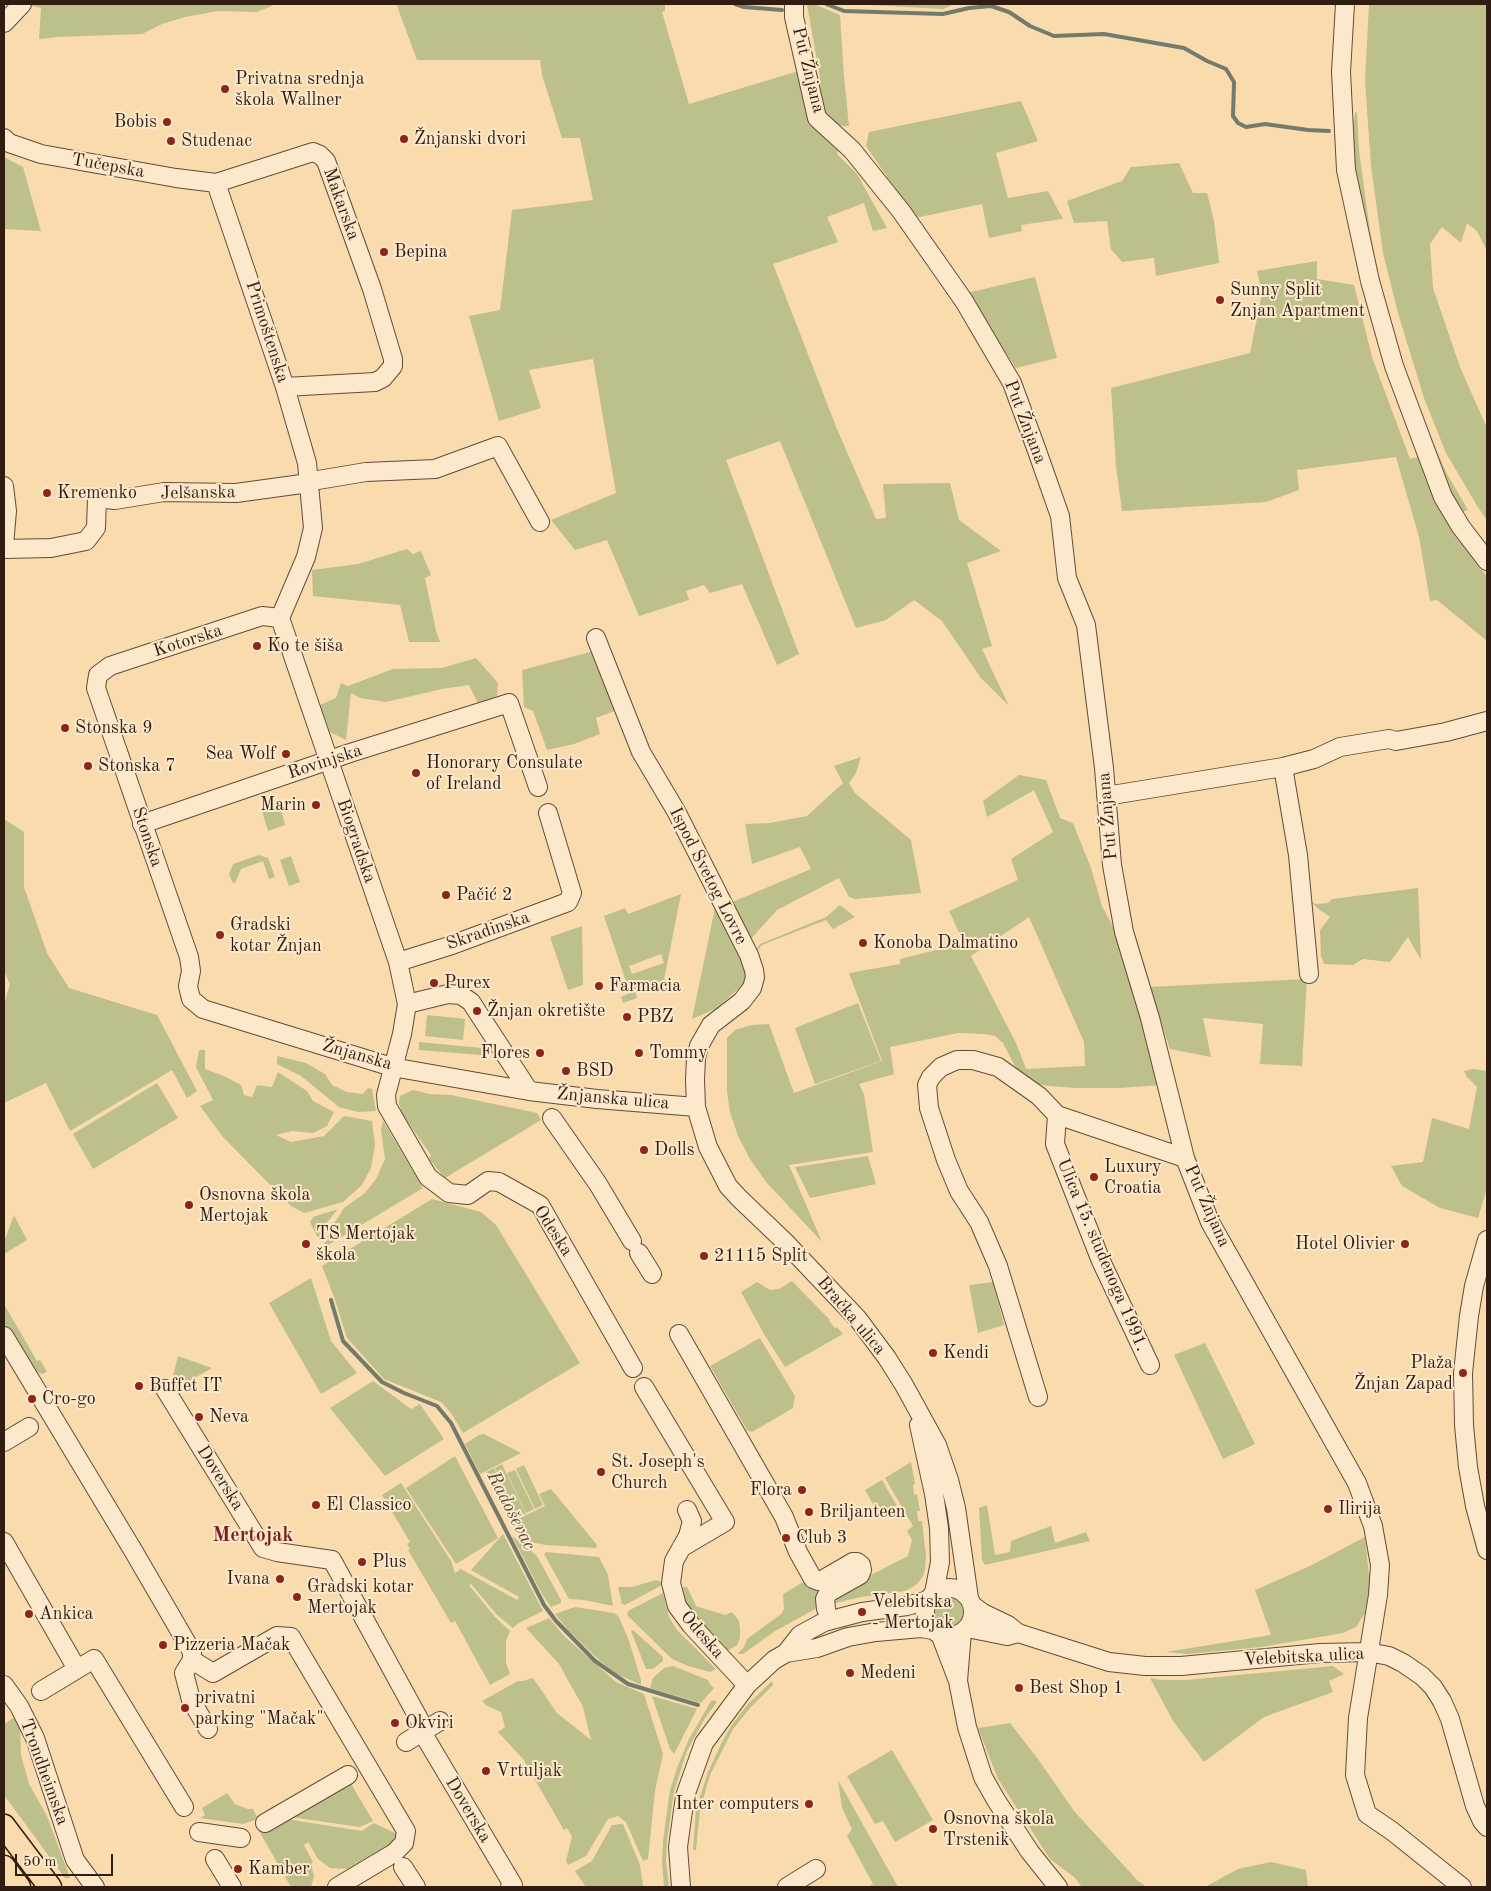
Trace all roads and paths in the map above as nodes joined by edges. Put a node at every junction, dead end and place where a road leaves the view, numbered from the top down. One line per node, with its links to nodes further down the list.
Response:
1 (22, 4): 4 (street)
2 (794, 4): 20 (street, Put Žnjana)
3 (1345, 4): 12 (street)
4 (4, 23)
5 (4, 138): 6 (street, Tučepska)
6 (216, 183): 7 (street, Primoštenska); 7 (street, Makarska)
7 (285, 388): 8 (street, Primoštenska)
8 (309, 483): 10 (street); 11 (street, Jelšanska); 13 (street, Primoštenska)
9 (4, 486): 11 (street)
10 (540, 522)
11 (4, 547)
12 (1487, 561)
13 (280, 618): 15 (street, Kotorska); 17 (street, Biogradska)
14 (596, 638): 29 (street, Ispod Svetog Lovre)
15 (98, 675): 22 (street, Stonska)
16 (1487, 722): 18 (street)
17 (328, 761): 19 (street, Rovinjska); 22 (street, Rovinjska); 23 (street, Biogradska)
18 (1283, 767): 20 (street); 24 (street)
19 (538, 787)
20 (1106, 796): 32 (street, Put Žnjana)
21 (548, 813): 23 (street, Skradinska)
22 (142, 824): 25 (street, Stonska)
23 (398, 962): 26 (street, Biogradska)
24 (1308, 974)
25 (191, 999): 27 (street, Žnjanska)
26 (407, 1004): 27 (street, Biogradska); 28 (street)
27 (392, 1067): 28 (street, Žnjanska); 38 (street, Odeska)
28 (530, 1091): 29 (street, Žnjanska ulica)
29 (696, 1106): 42 (street, Bračka ulica)
30 (1057, 1115): 32 (street); 37 (street, Ulica 15. studenoga 1991.); 41 (street)
31 (552, 1118): 34 (street)
32 (1185, 1158): 56 (street, Put Žnjana)
33 (1487, 1240): 48 (street)
34 (652, 1274)
35 (679, 1334): 51 (street)
36 (4, 1336): 57 (street)
37 (1150, 1365)
38 (633, 1368)
39 (644, 1387): 47 (street)
40 (165, 1389): 63 (street, Doverska)
41 (1038, 1397)
42 (916, 1410): 49 (street, Bračka ulica); 50 (street, Bračka ulica)
43 (30, 1427): 44 (street)
44 (4, 1442)
45 (687, 1510): 47 (street, Odeska)
46 (4, 1542): 58 (street)
47 (681, 1548): 61 (street, Odeska)
48 (1487, 1550)
49 (931, 1597): 50 (street); 53 (street); 55 (street)
50 (970, 1602): 52 (street); 54 (street, Velebitska ulica)
51 (826, 1609)
52 (964, 1630): 53 (street); 54 (street, Velebitska ulica); 59 (street)
53 (936, 1632): 55 (street); 59 (street)
54 (1018, 1633): 56 (street, Velebitska ulica)
55 (786, 1652): 61 (street)
56 (1368, 1652): 70 (street, Velebitska ulica); 87 (street, Put Žnjana)
57 (192, 1660): 64 (street); 81 (street)
58 (77, 1669): 62 (street, Trondheimska); 67 (street, Trondheimska)
59 (958, 1682): 86 (street)
60 (4, 1685): 79 (street, Trondheimska)
61 (748, 1685): 84 (street)
62 (41, 1691)
63 (429, 1728): 65 (street); 83 (street, Doverska)
64 (208, 1729)
65 (406, 1742)
66 (348, 1775): 68 (street)
67 (184, 1807)
68 (265, 1823)
69 (4, 1826): 78 (main road)
70 (1487, 1827)
71 (200, 1832): 72 (street)
72 (241, 1838)
73 (215, 1859): 80 (street)
74 (4, 1867): 77 (main road)
75 (403, 1867): 82 (street)
76 (816, 1869): 85 (street)
77 (19, 1887)
78 (50, 1887)
79 (95, 1887)
80 (232, 1887)
81 (338, 1887)
82 (416, 1887)
83 (510, 1887)
84 (681, 1887)
85 (787, 1887)
86 (1058, 1887)
87 (1462, 1887)

